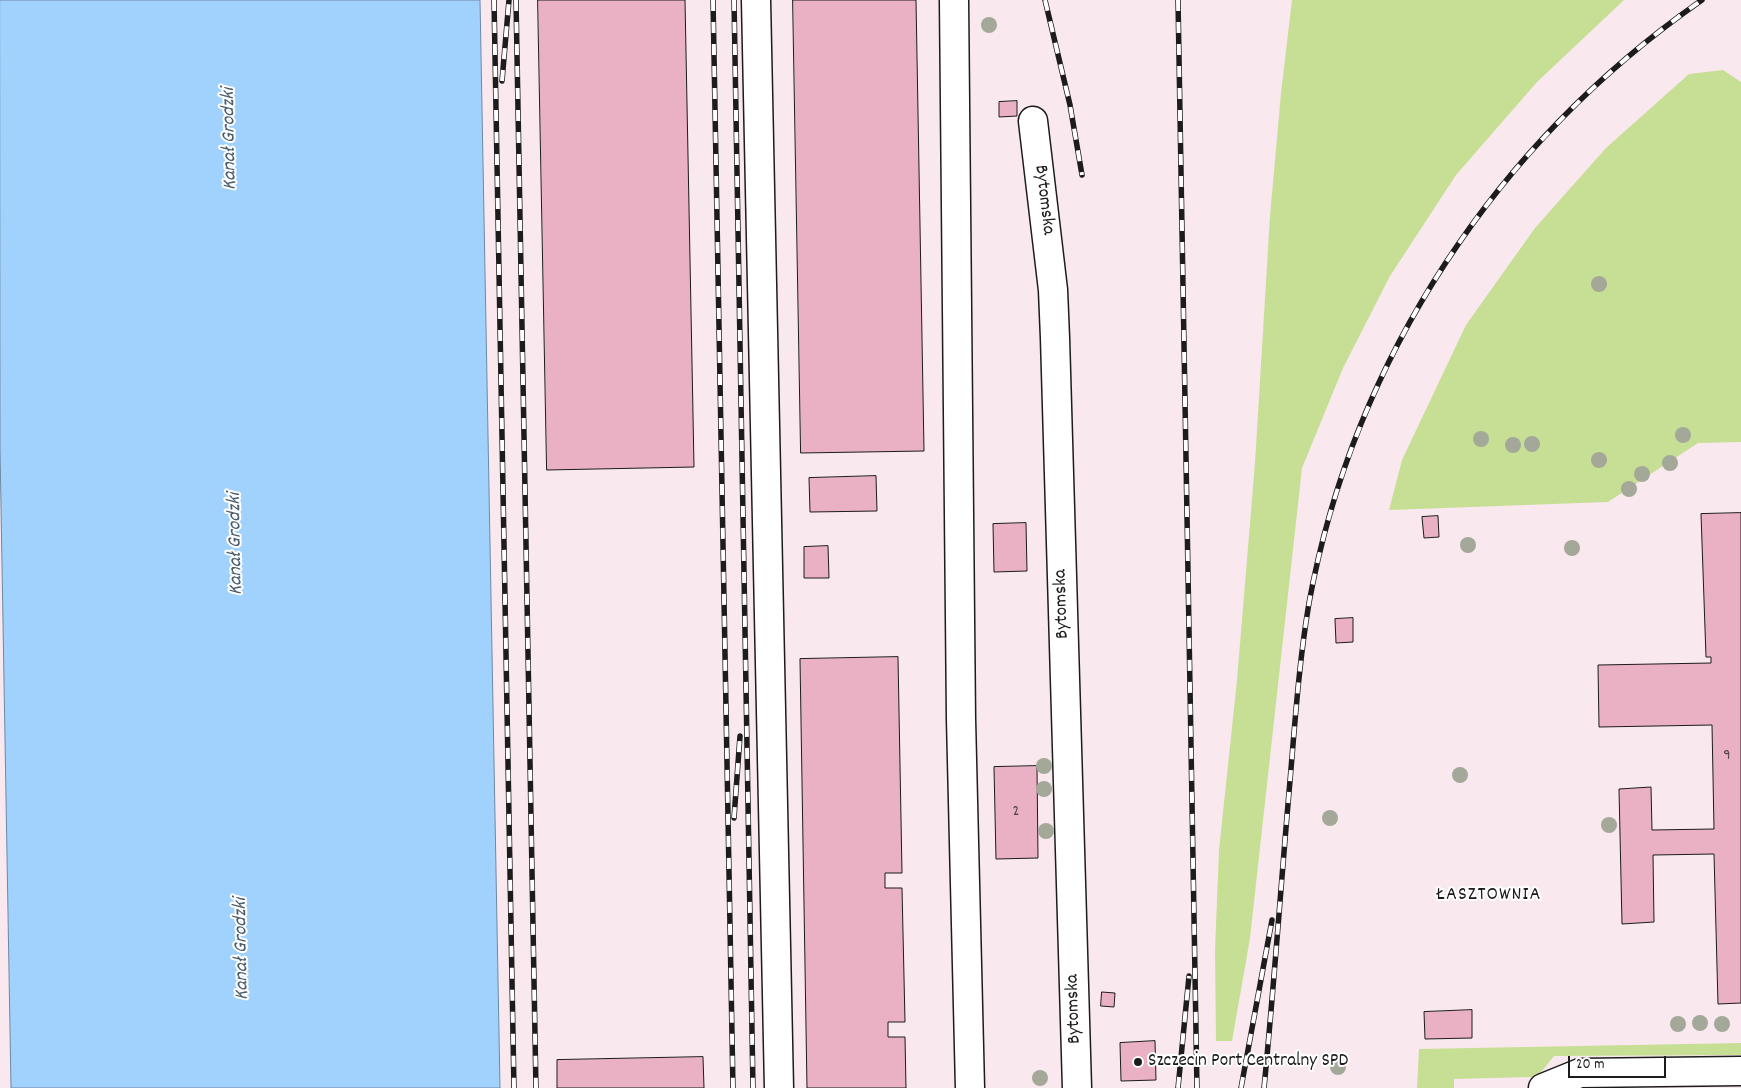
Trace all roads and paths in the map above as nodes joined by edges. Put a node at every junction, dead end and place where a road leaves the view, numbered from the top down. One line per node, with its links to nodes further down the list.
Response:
1 (756, 0): 5 (lane)
2 (954, 0): 6 (lane)
3 (1033, 121): 7 (lane, Bytomska)
4 (1741, 1071): 8 (lane)
5 (779, 1088)
6 (970, 1088)
7 (1077, 1088)
8 (1543, 1088)

